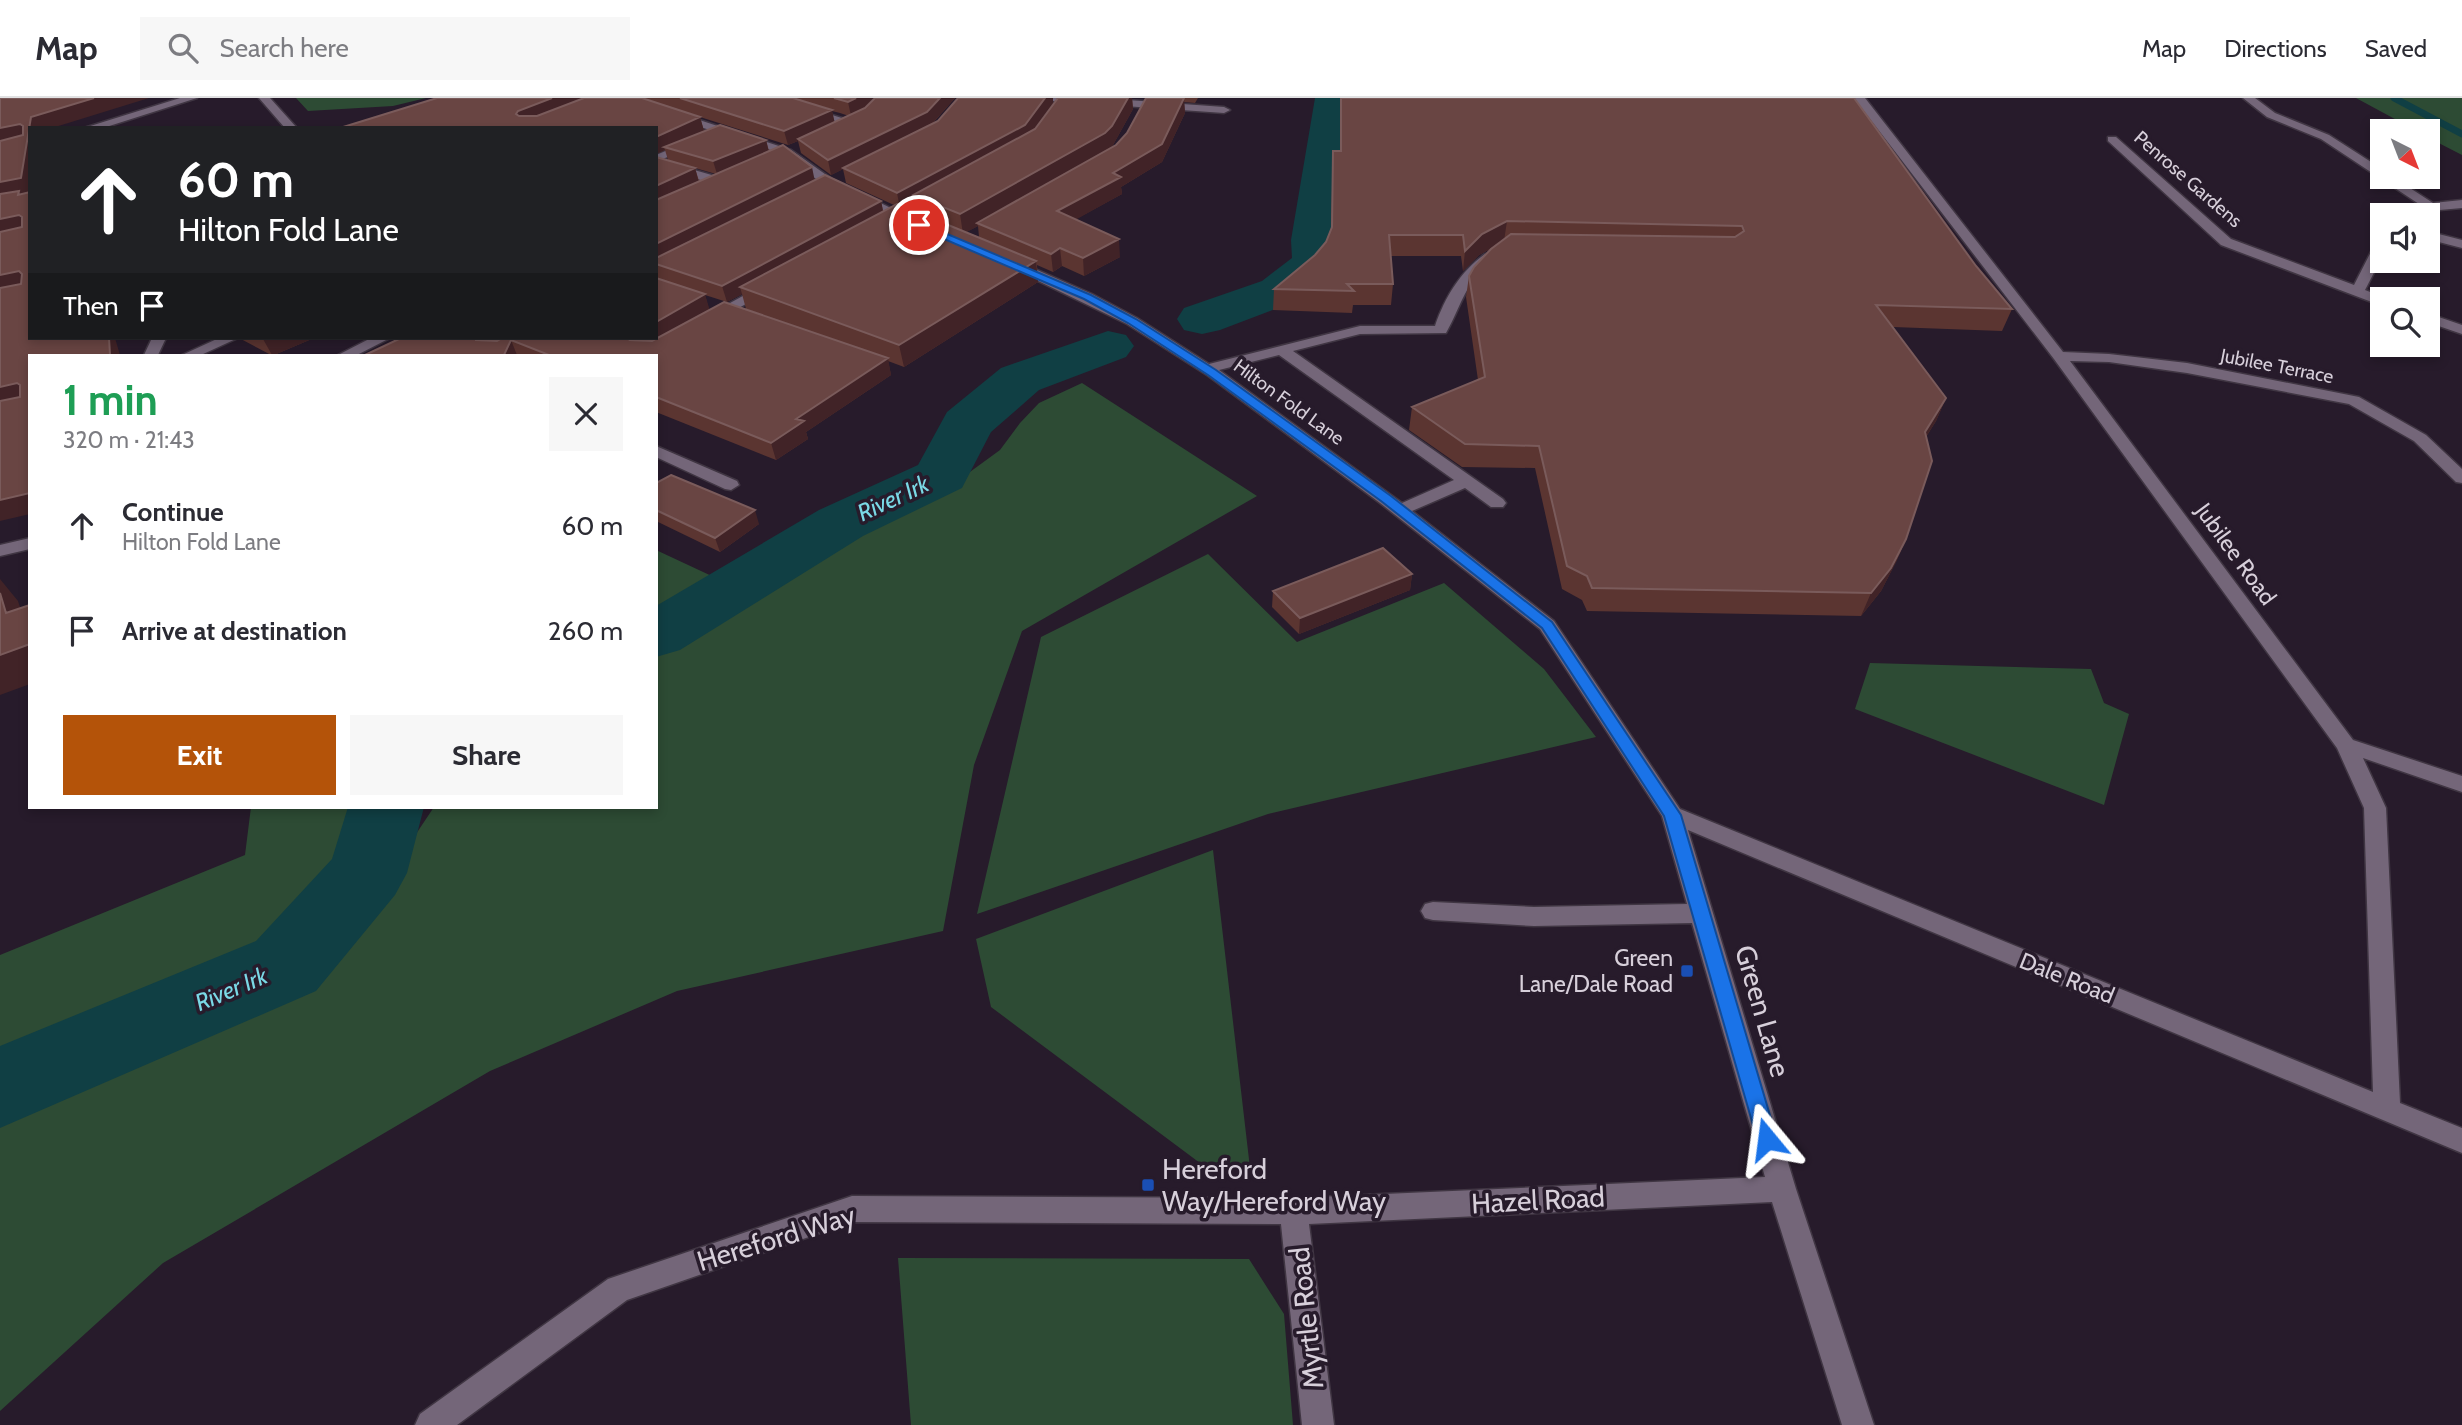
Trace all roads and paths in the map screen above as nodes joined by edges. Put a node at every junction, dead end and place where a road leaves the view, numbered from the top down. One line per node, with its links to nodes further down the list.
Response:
1 (192, 98): 11 (street)
2 (264, 98): 12 (street)
3 (765, 98): 14 (street)
4 (1859, 98): 45 (street, Jubilee Road)
5 (2248, 98): 20 (street)
6 (1064, 99): 7 (street); 8 (street)
7 (1055, 104)
8 (1143, 106): 10 (street)
9 (659, 110): 13 (street)
10 (1224, 110)
11 (97, 126)
12 (289, 126)
13 (722, 131): 16 (street); 17 (street)
14 (831, 133)
15 (2112, 139): 33 (street, Penrose Gardens)
16 (793, 150): 19 (street); 26 (street)
17 (658, 160)
18 (658, 162): 22 (street)
19 (764, 162)
20 (2370, 167)
21 (2403, 189): 23 (street)
22 (703, 190)
23 (2425, 203)
24 (2462, 204): 25 (street)
25 (2440, 205)
26 (919, 225)
27 (2440, 238): 28 (street)
28 (2462, 244)
29 (1504, 248): 42 (street)
30 (996, 257): 46 (street, Hilton Fold Lane)
31 (2370, 267): 33 (street)
32 (787, 276): 36 (street)
33 (2357, 292): 34 (street, Penrose Gardens)
34 (2370, 297)
35 (703, 301): 36 (street)
36 (732, 312): 38 (street)
37 (2440, 322): 39 (street)
38 (703, 323)
39 (2462, 330)
40 (225, 340): 43 (street)
41 (379, 340): 44 (street)
42 (1283, 351): 46 (street); 49 (street)
43 (191, 354)
44 (347, 354)
45 (2059, 356): 48 (street, Jubilee Terrace); 55 (street, Jubilee Road)
46 (1207, 369): 52 (street, Hilton Fold Lane)
47 (658, 452): 50 (street)
48 (2462, 478)
49 (1467, 481): 51 (street); 52 (street)
50 (731, 485)
51 (1497, 503)
52 (1401, 510): 57 (street, Hilton Fold Lane)
53 (28, 544): 54 (street)
54 (0, 551)
55 (2346, 745): 56 (street); 60 (street, Jubilee Road)
56 (2462, 784)
57 (1672, 815): 59 (street, Green Lane); 60 (street, Dale Road)
58 (1433, 911): 59 (street)
59 (1702, 913): 62 (street, Green Lane)
60 (2387, 1110): 61 (street, Dale Road)
61 (2462, 1141)
62 (1782, 1189): 63 (street, Hazel Road); 66 (street, Green Lane)
63 (1294, 1210): 64 (street, Hereford Way); 65 (street, Myrtle Road)
64 (431, 1425)
65 (1318, 1425)
66 (1858, 1425)

